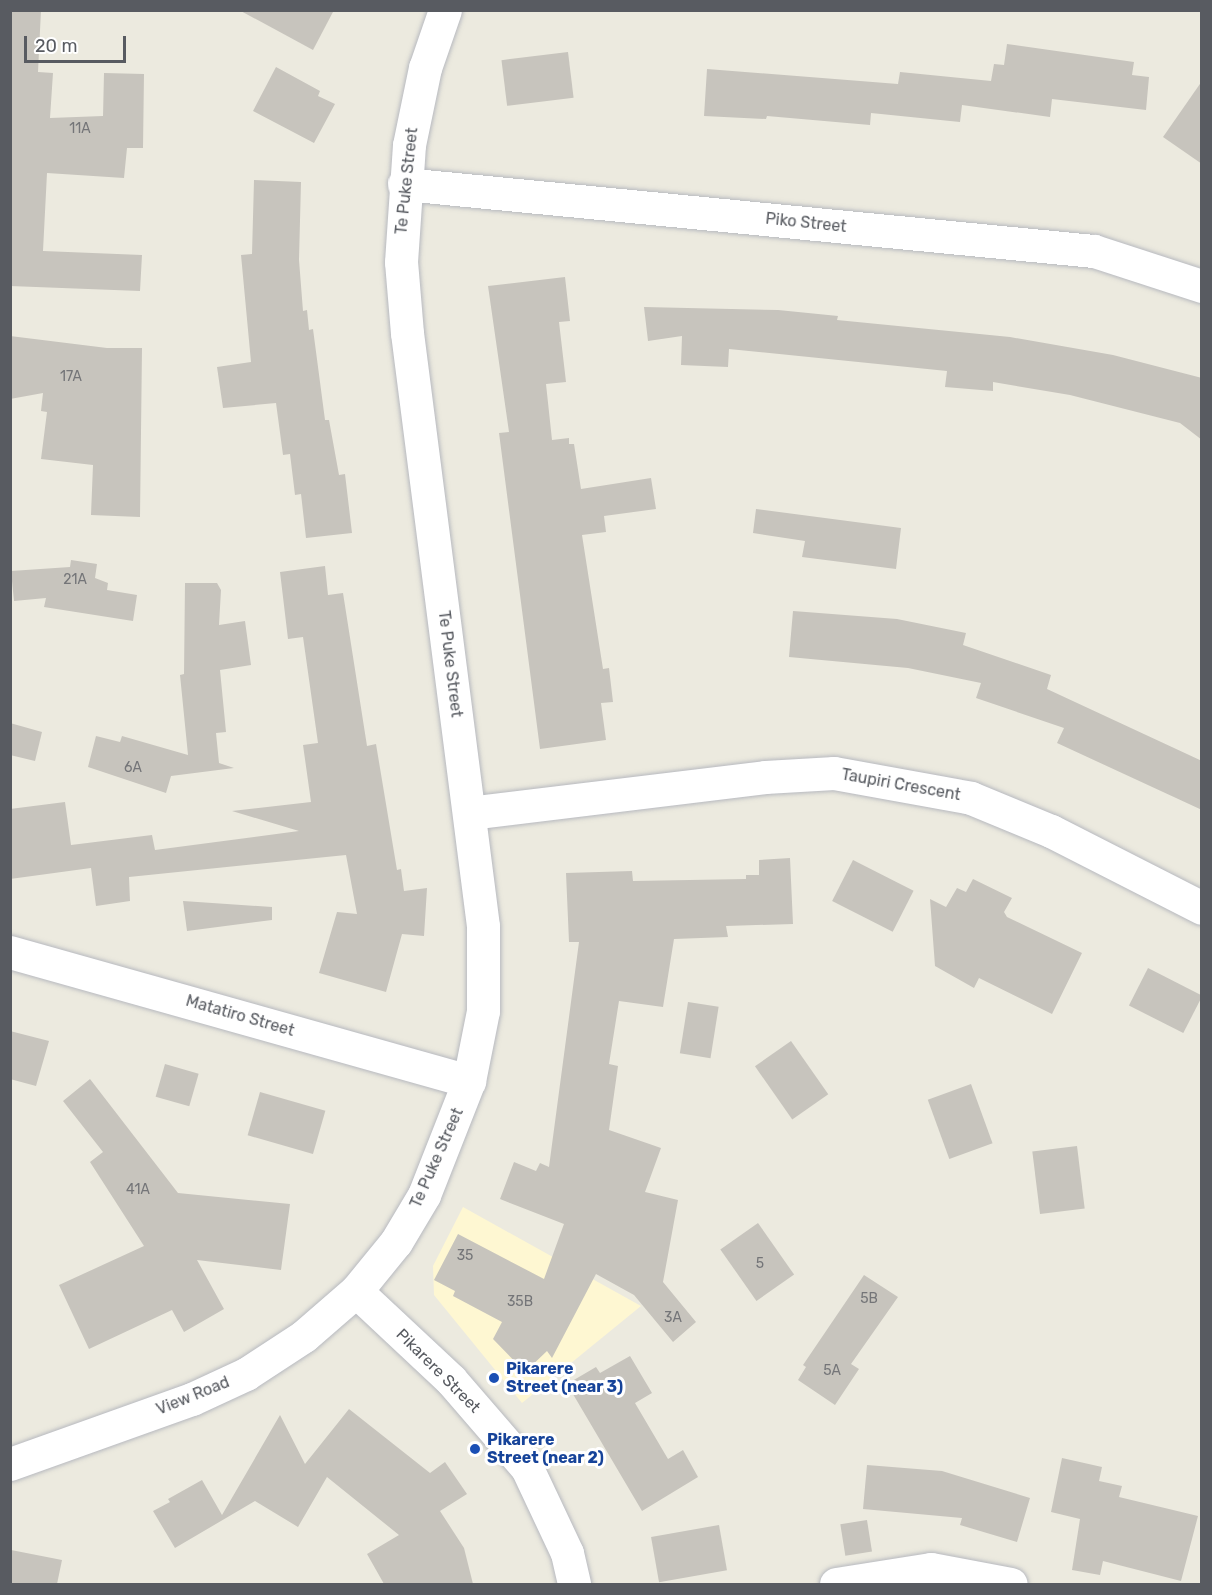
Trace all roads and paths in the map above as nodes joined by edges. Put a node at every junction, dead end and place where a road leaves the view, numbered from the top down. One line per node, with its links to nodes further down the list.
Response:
1 (445, 10): 2 (street, Te Puke Street)
2 (404, 184): 3 (street, Piko Street); 4 (street, Te Puke Street)
3 (1202, 286)
4 (470, 813): 5 (street, Taupiri Crescent); 7 (street, Te Puke Street)
5 (1202, 908)
6 (10, 952): 7 (street, Matatiro Street)
7 (469, 1081): 8 (street, Te Puke Street)
8 (356, 1291): 9 (street, View Road); 10 (street, Pikarere Street)
9 (10, 1464)
10 (574, 1584)
11 (836, 1584): 12 (street)
12 (1011, 1584)

